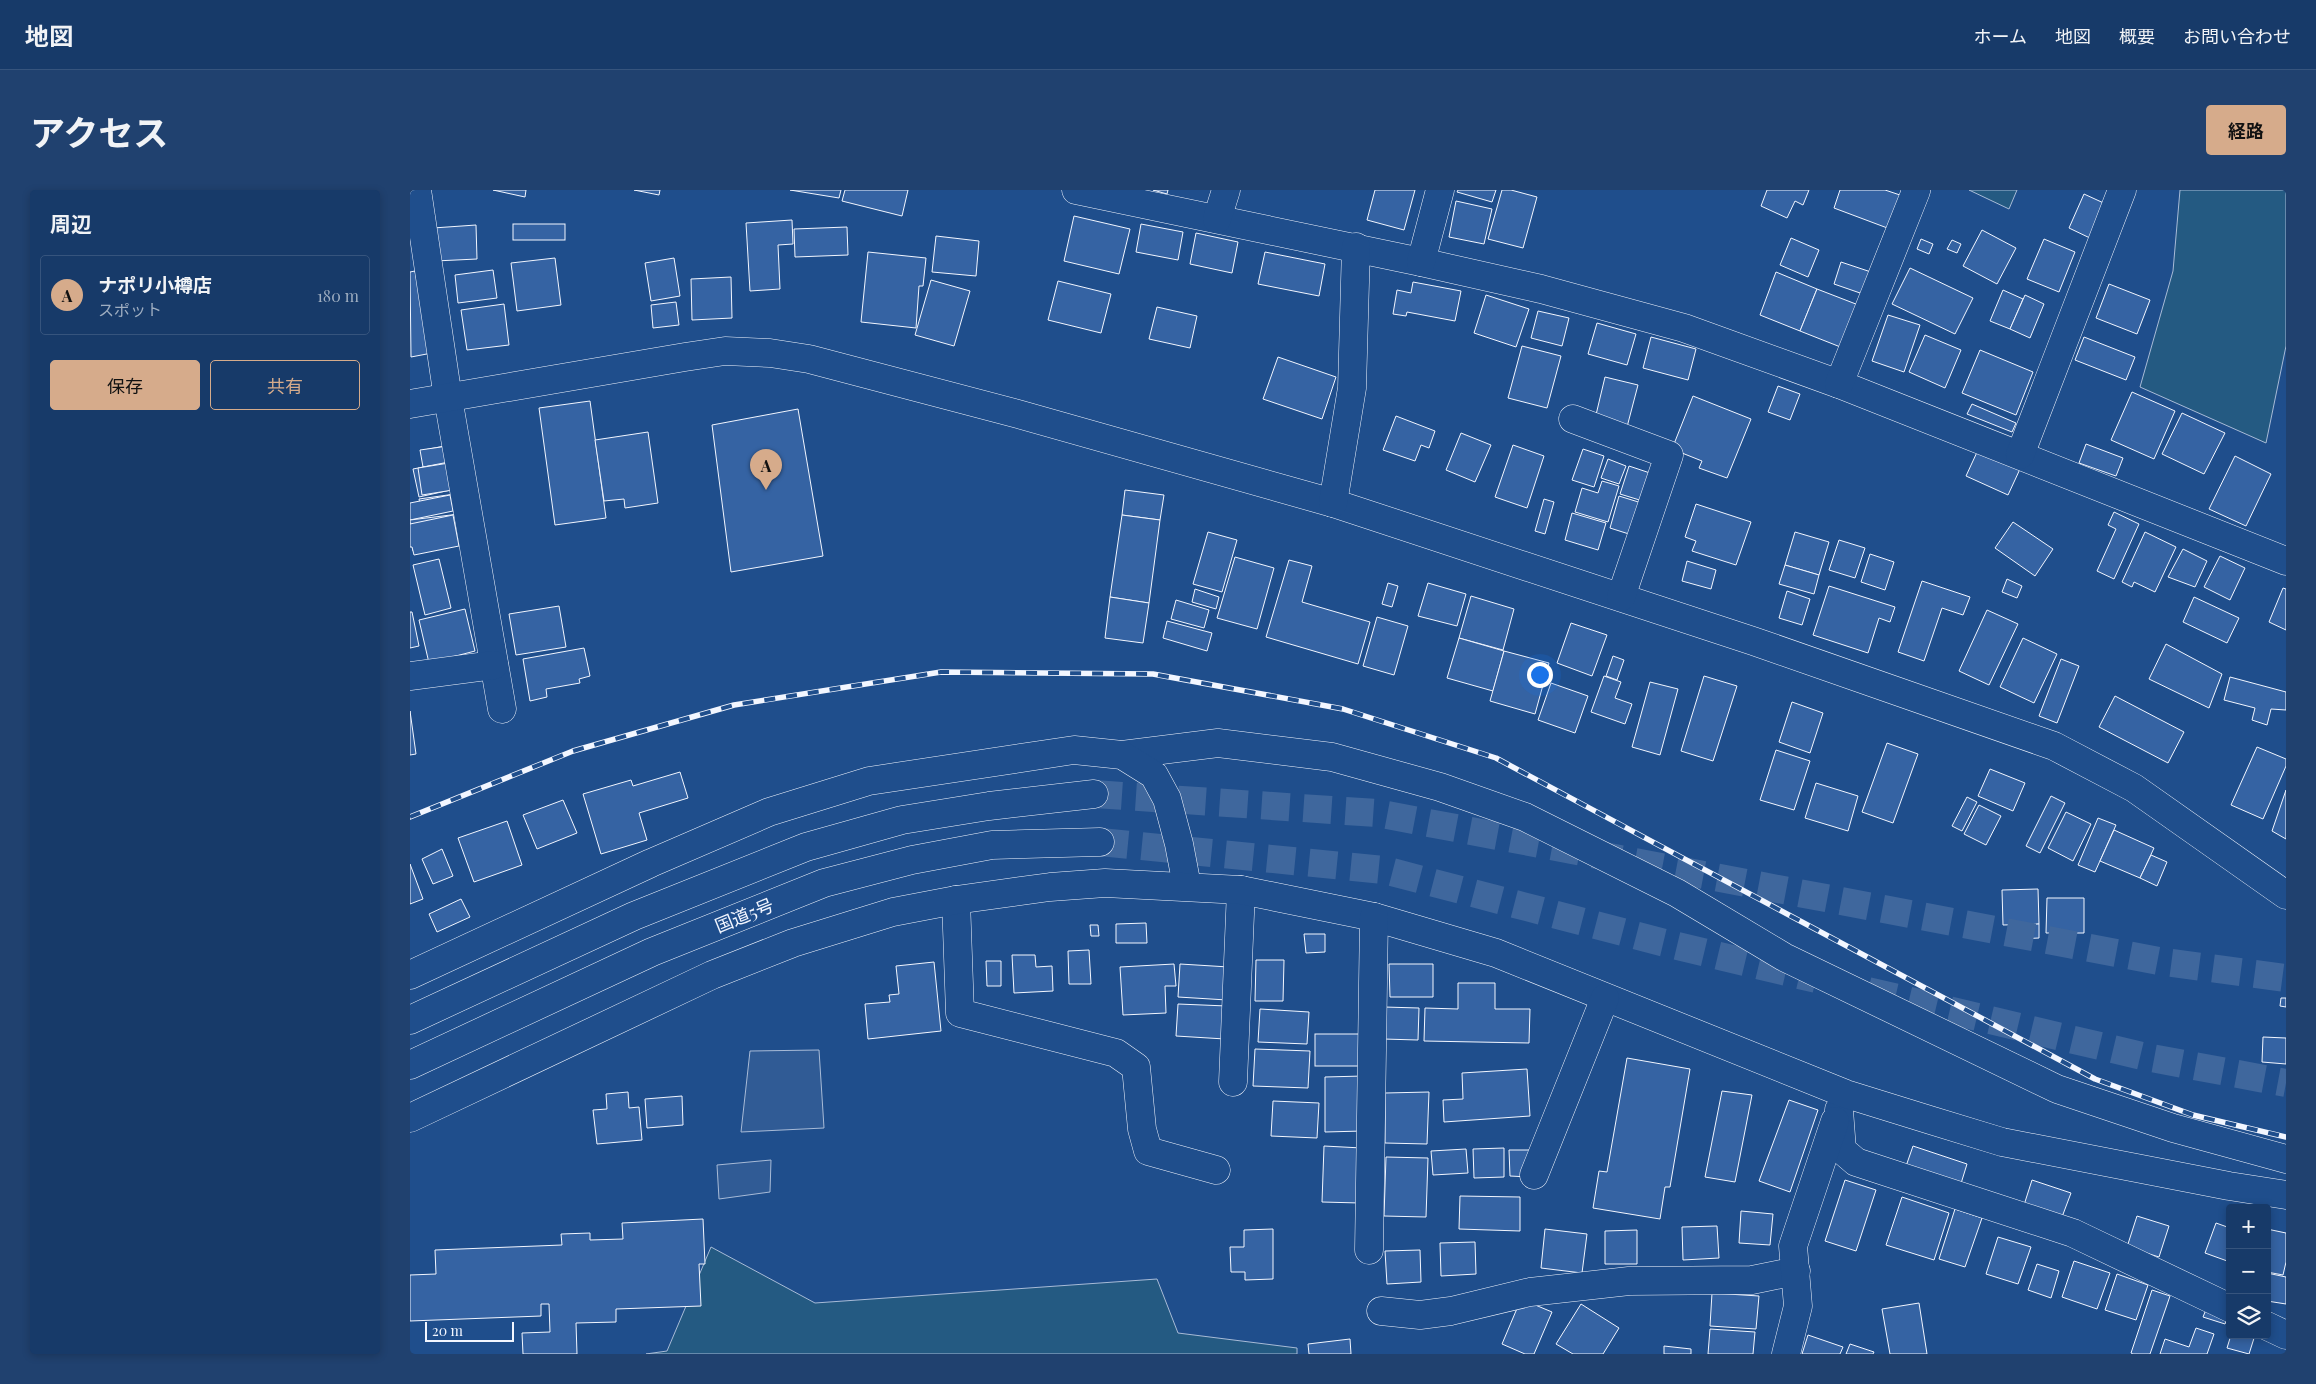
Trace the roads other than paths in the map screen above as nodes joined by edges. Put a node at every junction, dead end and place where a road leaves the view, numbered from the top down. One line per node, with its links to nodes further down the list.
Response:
1 (417, 190): 11 (main road)
2 (1076, 190): 7 (main road)
3 (1226, 190): 7 (main road)
4 (1440, 190): 9 (main road)
5 (1915, 190): 10 (main road)
6 (2122, 190): 14 (main road)
7 (1217, 219): 8 (main road)
8 (1356, 247): 9 (main road); 15 (main road)
9 (1421, 262): 10 (main road)
10 (1839, 384): 14 (main road)
11 (448, 398): 12 (main road); 15 (main road); 18 (main road)
12 (410, 404)
13 (1573, 419): 17 (main road)
14 (2020, 455): 16 (main road)
15 (1334, 503): 17 (main road)
16 (2286, 561)
17 (1621, 597): 26 (main road)
18 (494, 665): 19 (main road); 20 (main road)
19 (410, 676)
20 (502, 708)
21 (1122, 755): 24 (main road); 29 (main road); 36 (main road)
22 (1094, 794): 31 (main road)
23 (1100, 842): 32 (main road, 国道5号)
24 (1187, 886): 25 (main road); 27 (main road)
25 (1241, 890): 28 (main road); 33 (main road)
26 (2286, 895)
27 (956, 900): 35 (main road); 37 (main road)
28 (1374, 916): 30 (main road); 40 (main road)
29 (410, 975)
30 (1605, 998): 34 (main road); 38 (main road)
31 (410, 1020)
32 (410, 1065)
33 (1233, 1082)
34 (1842, 1102): 39 (main road); 41 (main road); 42 (main road)
35 (410, 1118)
36 (2286, 1159)
37 (1216, 1170)
38 (1534, 1175)
39 (2286, 1195)
40 (1369, 1250)
41 (1796, 1271): 43 (main road); 46 (main road)
42 (2226, 1306)
43 (1381, 1311)
44 (2271, 1328): 45 (main road)
45 (2286, 1335)
46 (1786, 1354)

